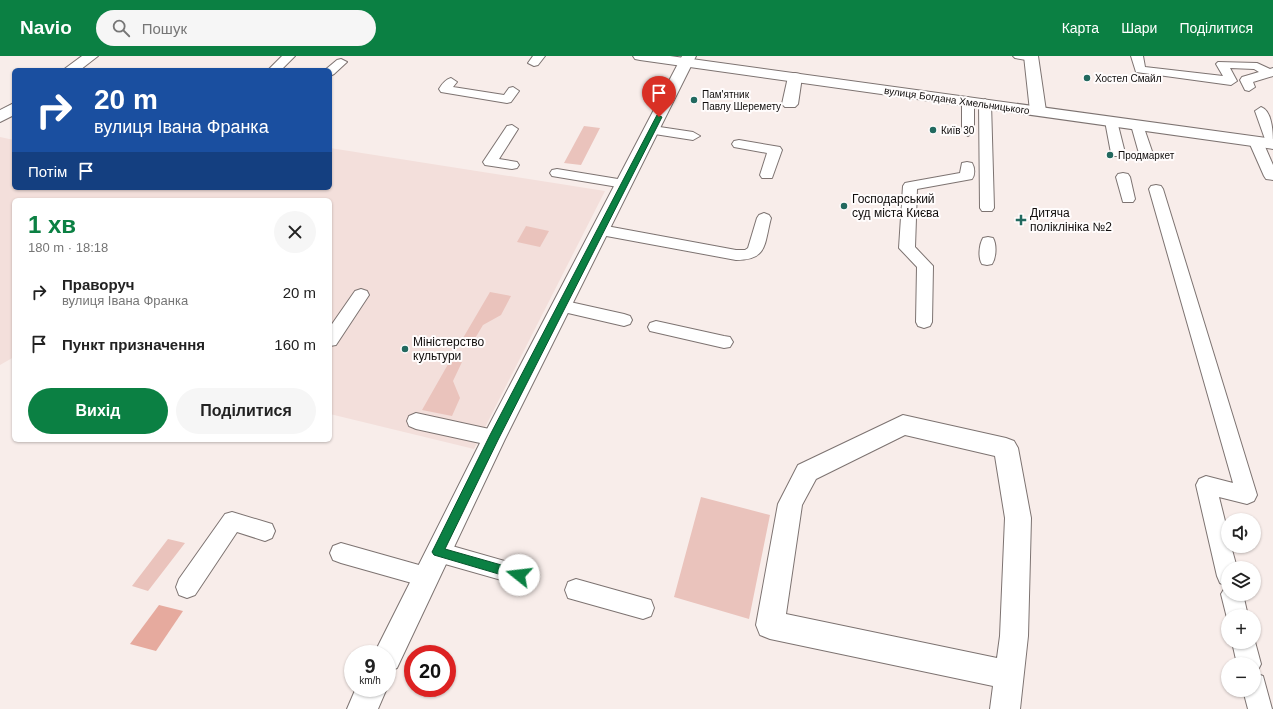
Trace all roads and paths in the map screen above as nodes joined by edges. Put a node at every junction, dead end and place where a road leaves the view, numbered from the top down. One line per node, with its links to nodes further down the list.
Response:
1 (91, 56): 8 (street)
2 (289, 56): 9 (lane)
3 (640, 56): 6 (street, вулиця Богдана Хмельницького)
4 (1137, 56): 11 (lane)
5 (1027, 57): 20 (street)
6 (687, 59): 12 (street, вулиця Богдана Хмельницького); 26 (street)
7 (341, 62): 10 (lane)
8 (73, 68)
9 (276, 68)
10 (332, 70)
11 (1270, 73): 14 (lane)
12 (795, 78): 16 (street, вулиця Богдана Хмельницького); 18 (street)
13 (451, 82): 15 (lane)
14 (1249, 87)
15 (513, 91)
16 (968, 101): 17 (street, вулиця Богдана Хмельницького); 27 (lane)
17 (985, 103): 20 (street, вулиця Богдана Хмельницького); 43 (lane)
18 (790, 104)
19 (12, 109): 22 (street)
20 (1038, 111): 23 (street, вулиця Богдана Хмельницького)
21 (1261, 111): 30 (lane)
22 (0, 117)
23 (1111, 121): 24 (street, вулиця Богдана Хмельницького); 32 (lane)
24 (1137, 125): 29 (street, вулиця Богдана Хмельницького); 33 (lane)
25 (512, 129): 34 (lane)
26 (653, 130): 28 (lane); 40 (street)
27 (968, 132)
28 (693, 136)
29 (1256, 142): 30 (street, вулиця Богдана Хмельницького); 38 (lane)
30 (1273, 143)
31 (739, 144): 37 (lane)
32 (1118, 153)
33 (1147, 157)
34 (512, 165)
35 (967, 166): 51 (lane)
36 (557, 173): 40 (lane)
37 (767, 175)
38 (1271, 176)
39 (1123, 177): 42 (lane)
40 (624, 184): 45 (street)
41 (1156, 189): 60 (lane)
42 (1128, 199)
43 (987, 208)
44 (764, 218): 45 (lane)
45 (600, 230): 49 (street)
46 (988, 242): 47 (lane)
47 (987, 260)
48 (361, 295): 53 (lane)
49 (561, 306): 50 (lane); 56 (street)
50 (624, 320)
51 (924, 322)
52 (656, 327): 54 (lane)
53 (332, 337)
54 (724, 342)
55 (416, 421): 56 (lane)
56 (494, 438): 59 (street)
57 (265, 531): 63 (lane)
58 (341, 552): 62 (lane)
59 (438, 552): 61 (lane); 62 (street)
60 (1224, 561)
61 (519, 575)
62 (426, 578): 66 (street)
63 (186, 587)
64 (576, 590): 65 (lane)
65 (643, 608)
66 (393, 645)
67 (1009, 675): 67 (street); 71 (street)
68 (368, 697): 70 (street)
69 (1257, 697): 72 (lane)
70 (362, 709)
71 (1005, 709)
72 (1260, 709)

